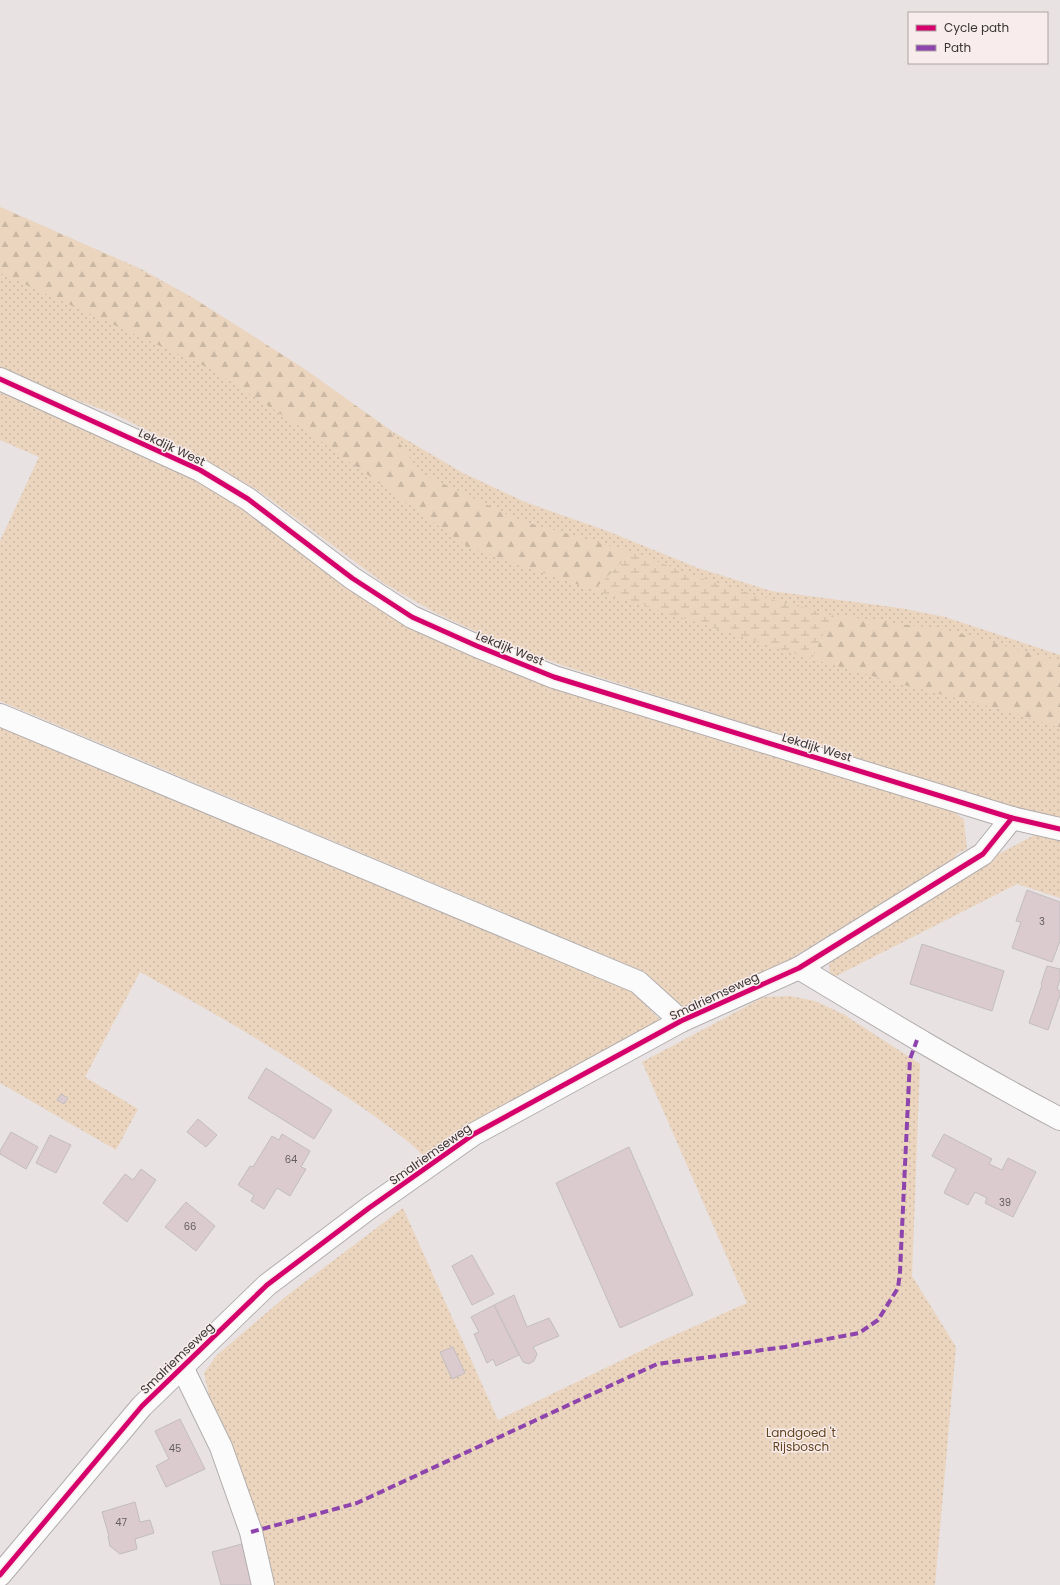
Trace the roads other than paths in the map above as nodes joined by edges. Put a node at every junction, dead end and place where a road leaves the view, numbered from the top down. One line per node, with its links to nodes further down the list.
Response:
1 (0, 379): 3 (street, Lekdijk West)
2 (0, 715): 6 (street)
3 (1012, 818): 4 (street, Lekdijk West); 5 (street, Smalriemseweg)
4 (1060, 829)
5 (799, 968): 6 (street, Smalriemseweg); 7 (street)
6 (681, 1021): 8 (street, Smalriemseweg)
7 (1060, 1119)
8 (182, 1367): 9 (street, Smalriemseweg); 10 (street, Smalriemseweg)
9 (0, 1575)
10 (263, 1585)

